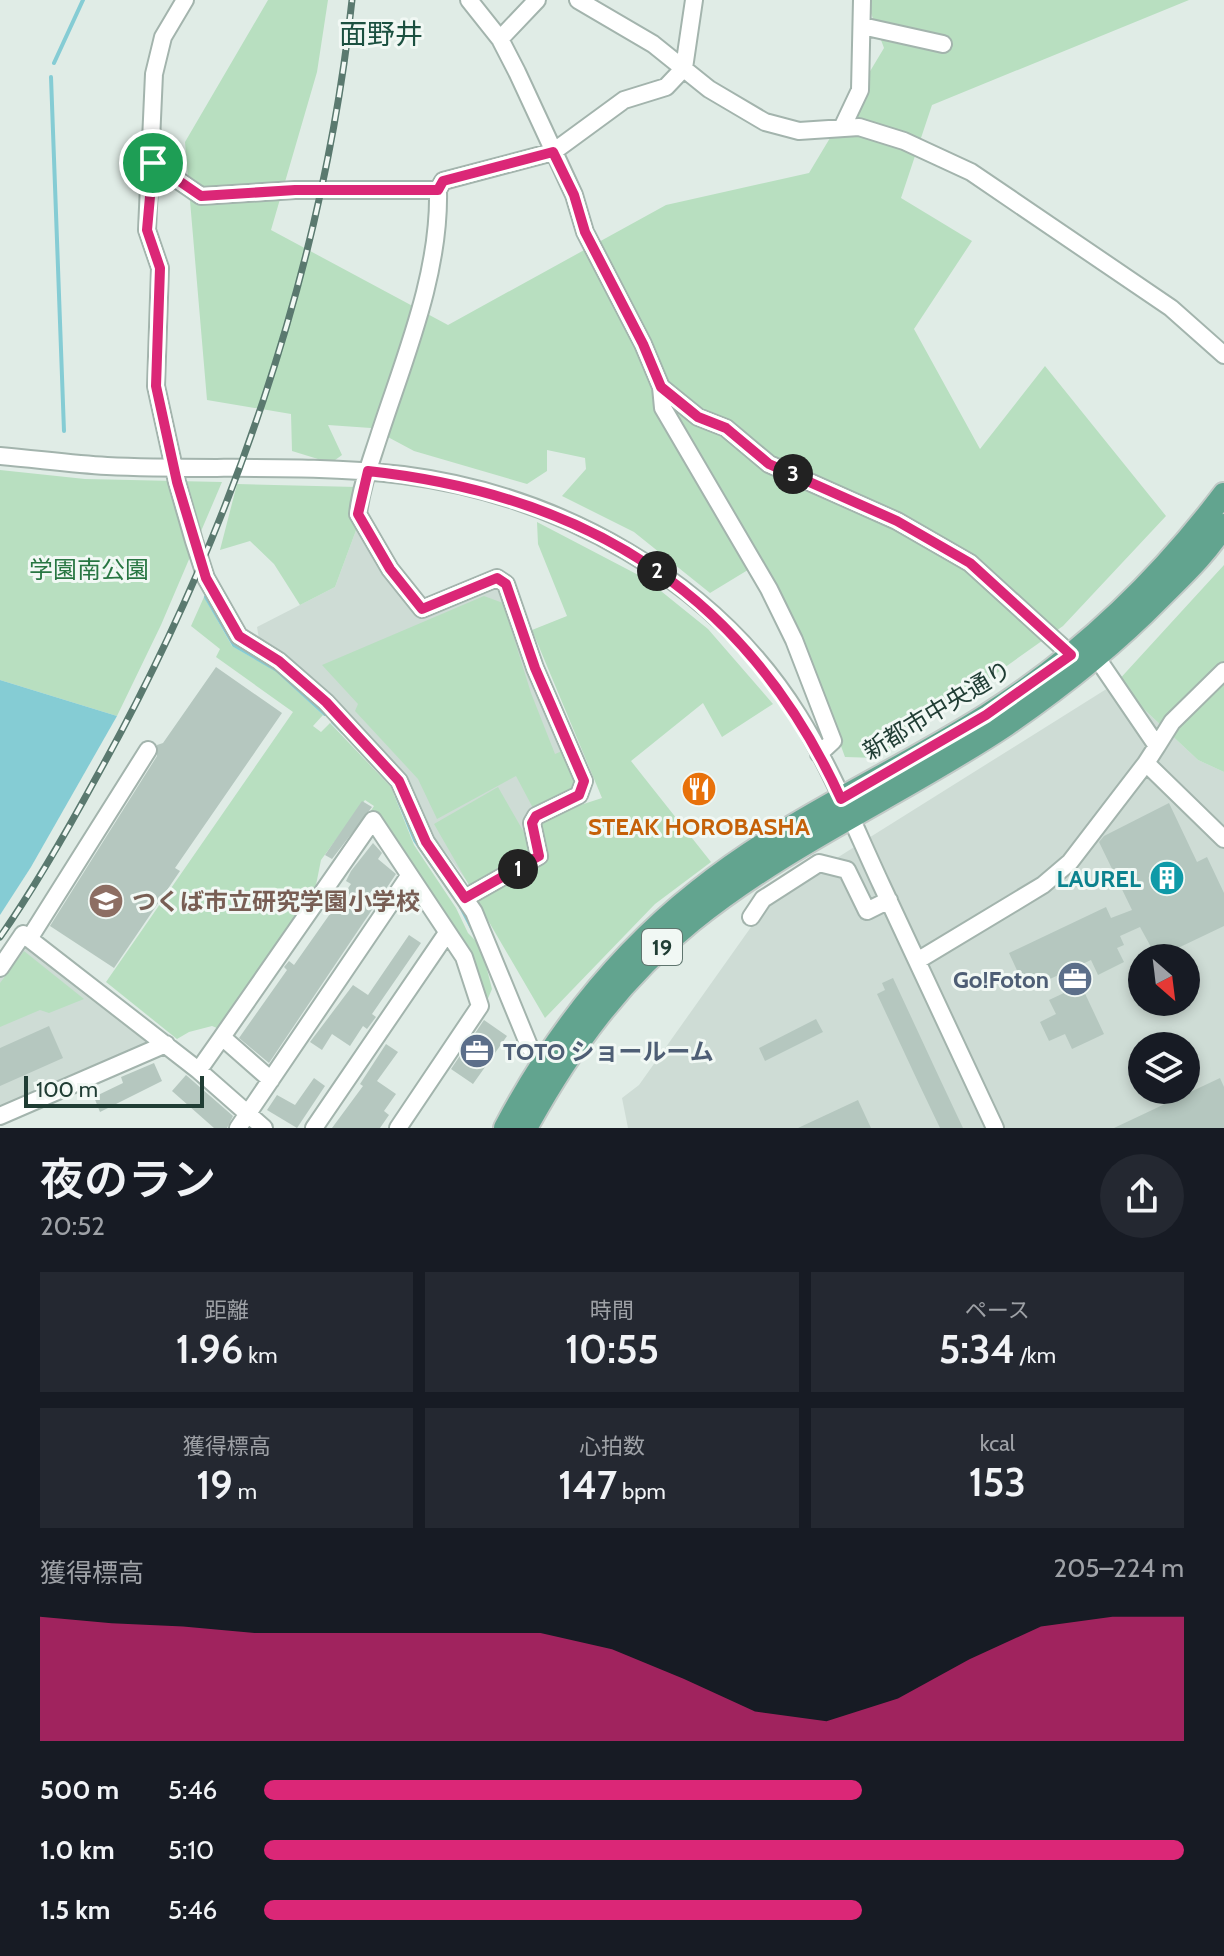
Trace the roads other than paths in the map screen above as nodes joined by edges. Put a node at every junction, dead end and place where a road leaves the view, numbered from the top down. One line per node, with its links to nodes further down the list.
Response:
1 (185, 0): 13 (street)
2 (469, 0): 8 (street)
3 (537, 0): 8 (street)
4 (578, 0): 10 (street)
5 (694, 0): 10 (street)
6 (862, 0): 7 (street)
7 (862, 26): 9 (street); 11 (street)
8 (500, 39): 12 (street)
9 (943, 44)
10 (684, 68): 11 (street); 12 (street)
11 (842, 128): 15 (street)
12 (553, 152): 14 (street); 16 (street)
13 (153, 163): 14 (street); 18 (street)
14 (438, 190): 19 (street)
15 (1224, 355)
16 (661, 387): 22 (street); 27 (street)
17 (0, 456): 18 (street)
18 (173, 467): 19 (street); 32 (street)
19 (368, 471): 27 (street); 32 (street)
20 (1224, 494): 22 (main road, 新都市中央通り / 19)
21 (1224, 525): 23 (main road, 新都市中央通り / 19)
22 (1071, 655): 29 (main road, 新都市中央通り / 19)
23 (1097, 658): 25 (street); 29 (main road, 新都市中央通り / 19)
24 (1224, 671): 25 (street)
25 (1157, 746): 28 (street)
26 (148, 750): 36 (street)
27 (819, 754): 29 (street)
28 (1146, 763): 30 (street); 37 (street)
29 (845, 808): 33 (street); 41 (main road, 新都市中央通り / 19); 51 (main road, 新都市中央通り / 19)
30 (1224, 839)
31 (409, 876): 35 (street); 39 (street); 43 (street)
32 (465, 898): 41 (street)
33 (889, 900): 34 (street); 37 (street)
34 (751, 917)
35 (447, 933): 48 (street); 49 (street)
36 (29, 939): 38 (street); 40 (street)
37 (917, 961): 52 (street)
38 (0, 968)
39 (222, 1037): 42 (street); 43 (street)
40 (166, 1044): 44 (street); 45 (street)
41 (544, 1060): 50 (main road, 新都市中央通り / 19)
42 (203, 1064)
43 (271, 1080): 44 (street)
44 (249, 1114): 46 (street); 47 (street)
45 (0, 1116)
46 (238, 1128)
47 (264, 1128)
48 (314, 1128)
49 (398, 1128)
50 (505, 1128)
51 (526, 1128)
52 (995, 1128)

